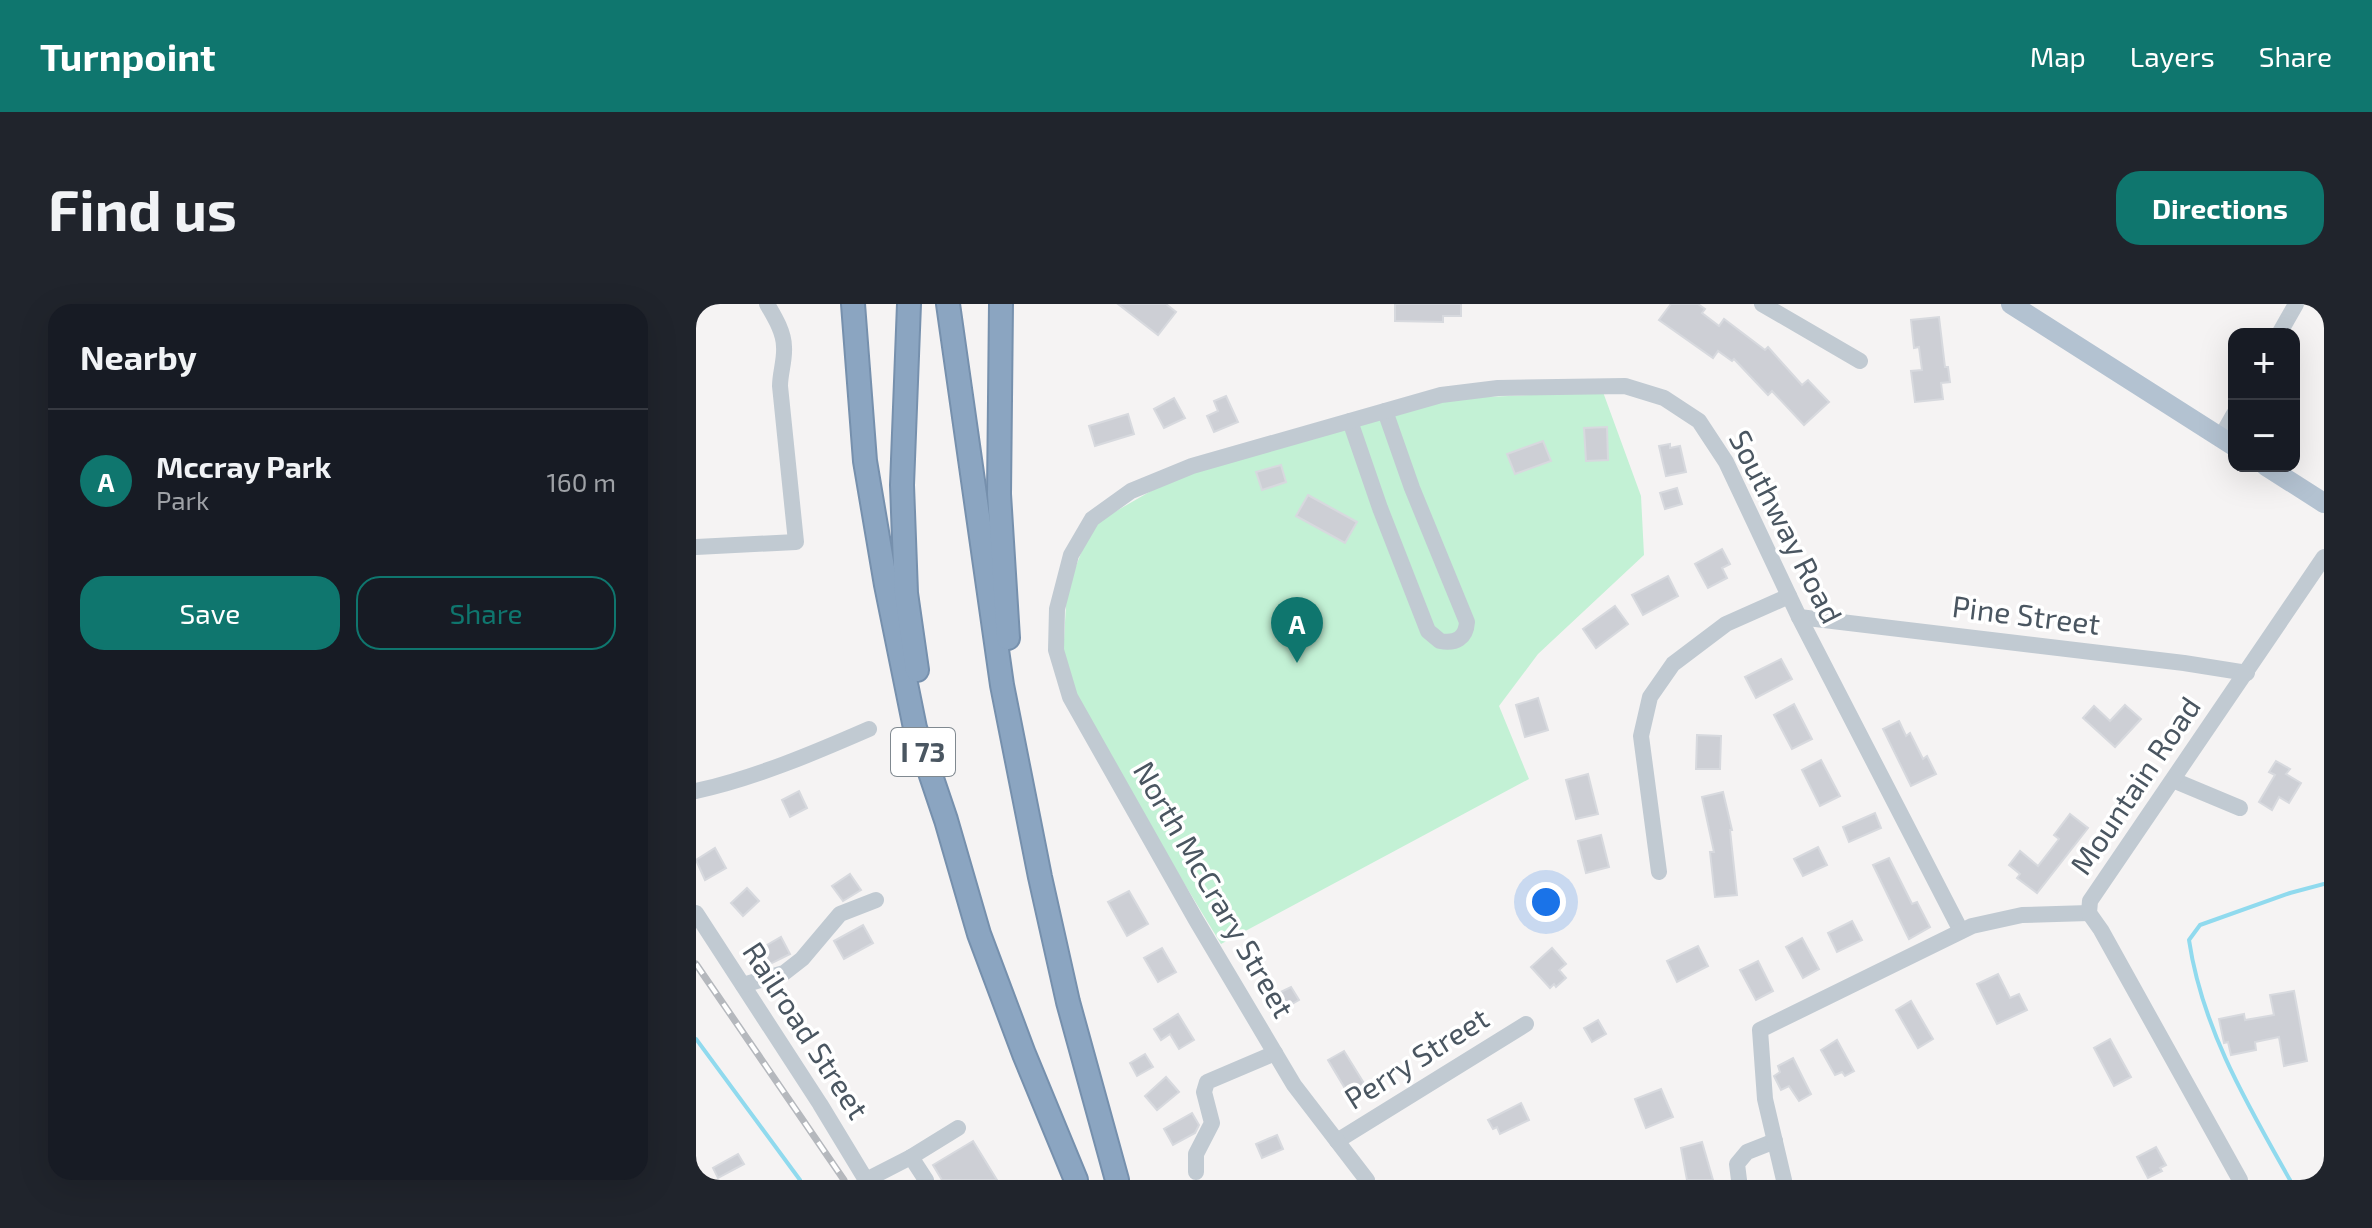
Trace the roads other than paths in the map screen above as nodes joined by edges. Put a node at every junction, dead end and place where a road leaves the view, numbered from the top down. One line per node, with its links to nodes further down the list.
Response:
1 (767, 304): 16 (street)
2 (853, 304): 26 (highway, I 73)
3 (909, 304): 26 (highway)
4 (948, 304): 28 (highway)
5 (1001, 304): 28 (highway)
6 (1762, 304): 10 (street)
7 (2011, 304): 13 (main road)
8 (2296, 304): 9 (street)
9 (2282, 328)
10 (1860, 361)
11 (1385, 411): 12 (street, Southway Road); 12 (street); 18 (street, Southway Road)
12 (1350, 421): 19 (street, Southway Road)
13 (2227, 442)
14 (2275, 472): 15 (main road)
15 (2324, 503)
16 (696, 547)
17 (2324, 557): 21 (street, Mountain Road)
18 (1789, 596): 20 (street, Southway Road); 27 (street)
19 (1057, 609): 35 (street, North McCrary Street)
20 (1799, 617): 21 (street, Pine Street); 32 (street, Southway Road)
21 (2247, 673): 23 (street, Mountain Road)
22 (869, 729): 24 (street)
23 (2173, 780): 25 (street); 31 (street, Mountain Road)
24 (696, 791)
25 (2240, 808)
26 (946, 820): 43 (highway, I 73)
27 (1659, 872)
28 (1040, 877): 44 (highway)
29 (876, 900): 33 (street)
30 (696, 913): 33 (street, Railroad Street)
31 (2089, 913): 32 (street); 48 (street, Mountain Road)
32 (1961, 931): 38 (street)
33 (743, 985): 41 (street, Railroad Street)
34 (1526, 1024): 37 (street, Perry Street)
35 (1275, 1053): 37 (street, North McCrary Street); 40 (street)
36 (958, 1128): 39 (street)
37 (1337, 1141): 45 (street, North McCrary Street)
38 (1775, 1141): 46 (street); 47 (street)
39 (911, 1157): 41 (street); 42 (street)
40 (1196, 1172)
41 (866, 1180)
42 (926, 1180)
43 (1076, 1180)
44 (1117, 1180)
45 (1367, 1180)
46 (1739, 1180)
47 (1784, 1180)
48 (2240, 1180)

